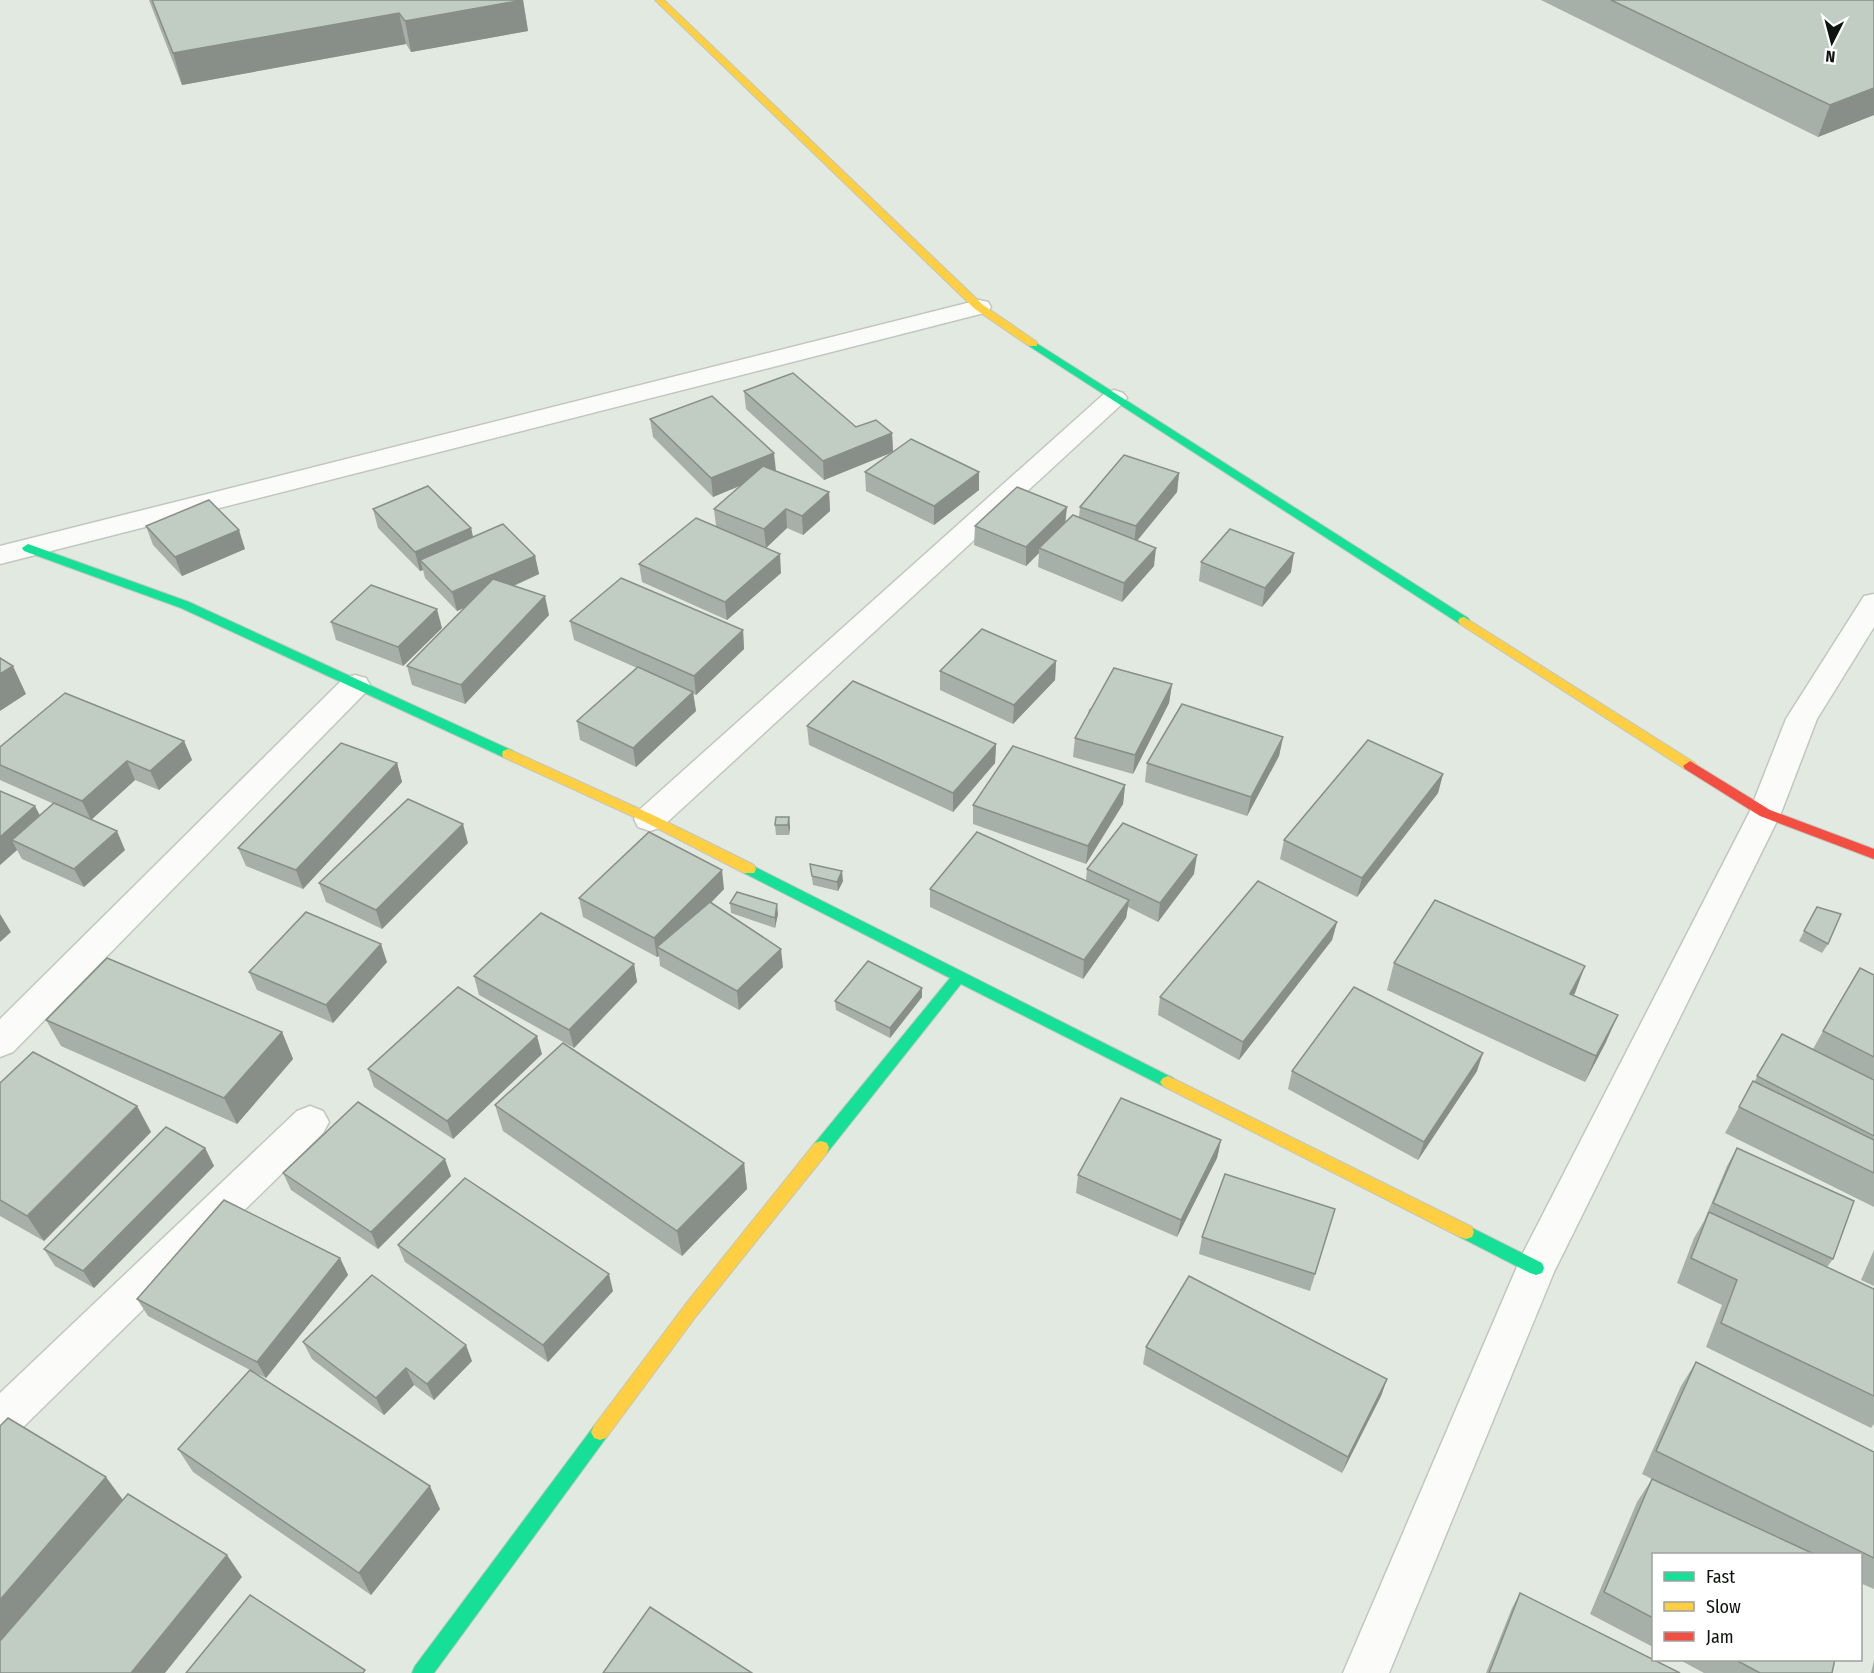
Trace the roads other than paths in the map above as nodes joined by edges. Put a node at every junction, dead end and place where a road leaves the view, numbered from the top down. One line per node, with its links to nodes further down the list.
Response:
1 (659, 0): 2 (street)
2 (979, 307): 3 (street); 4 (street)
3 (1114, 398): 8 (street); 9 (street)
4 (28, 548): 5 (street); 7 (street)
5 (0, 555)
6 (1874, 603): 8 (street)
7 (356, 686): 9 (street); 12 (street)
8 (1765, 813): 10 (street); 14 (street)
9 (650, 819): 11 (street)
10 (1874, 854)
11 (960, 975): 14 (street); 16 (street)
12 (0, 1042)
13 (310, 1122): 15 (street)
14 (1536, 1268): 17 (street)
15 (0, 1421)
16 (422, 1673)
17 (1366, 1673)

